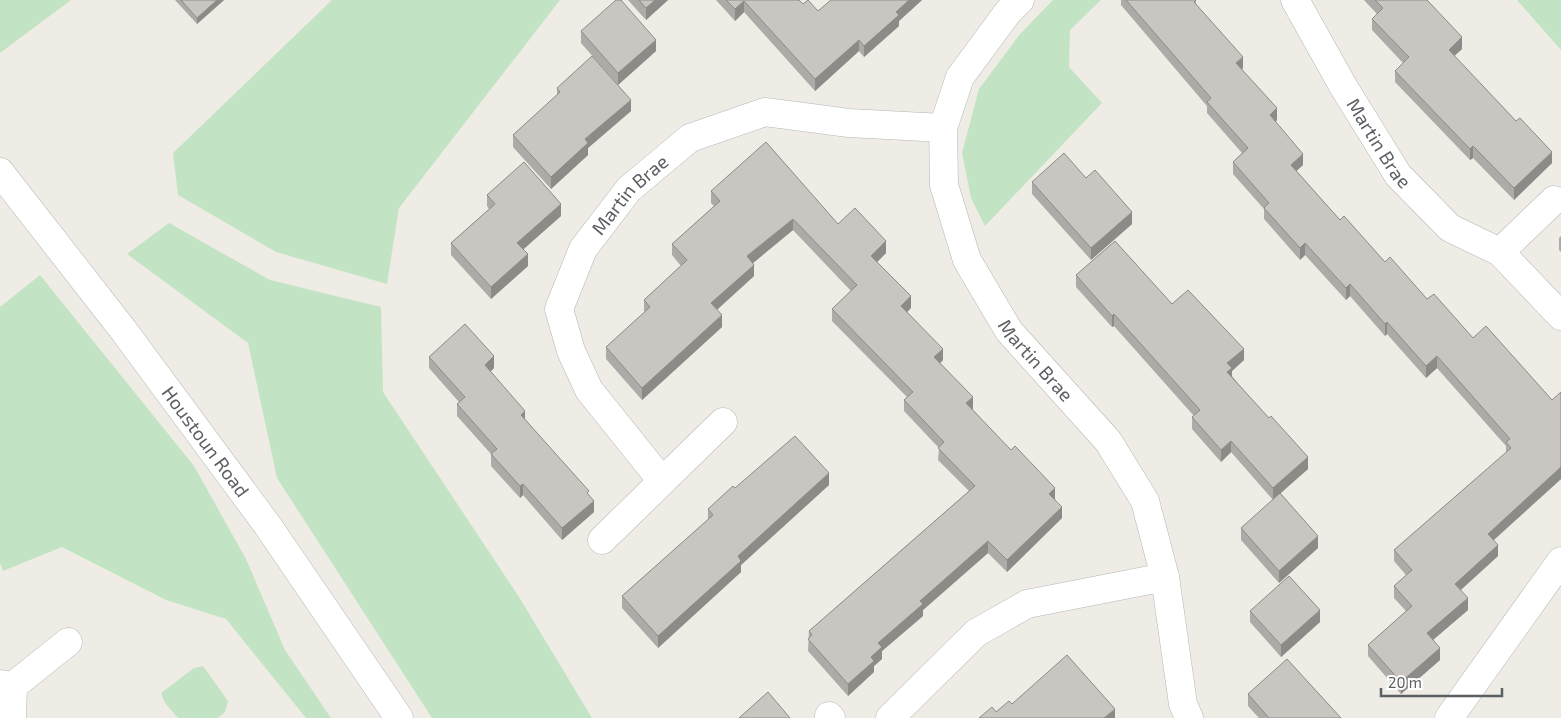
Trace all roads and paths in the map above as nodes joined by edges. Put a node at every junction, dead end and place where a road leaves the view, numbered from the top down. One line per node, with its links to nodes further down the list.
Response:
1 (1020, 0): 3 (street, Martin Brae)
2 (1295, 0): 6 (street, Martin Brae)
3 (943, 128): 9 (street, Martin Brae); 12 (street, Martin Brae)
4 (0, 172): 16 (street, Houstoun Road)
5 (1554, 200): 6 (street)
6 (1500, 252): 7 (street, Martin Brae)
7 (1561, 316)
8 (724, 422): 9 (street)
9 (662, 481): 10 (street)
10 (602, 540)
11 (1561, 561): 19 (street)
12 (1165, 577): 17 (street); 18 (street, Martin Brae)
13 (68, 642): 14 (street)
14 (6, 685): 15 (street)
15 (12, 718)
16 (399, 718)
17 (890, 718)
18 (1189, 718)
19 (1449, 718)

